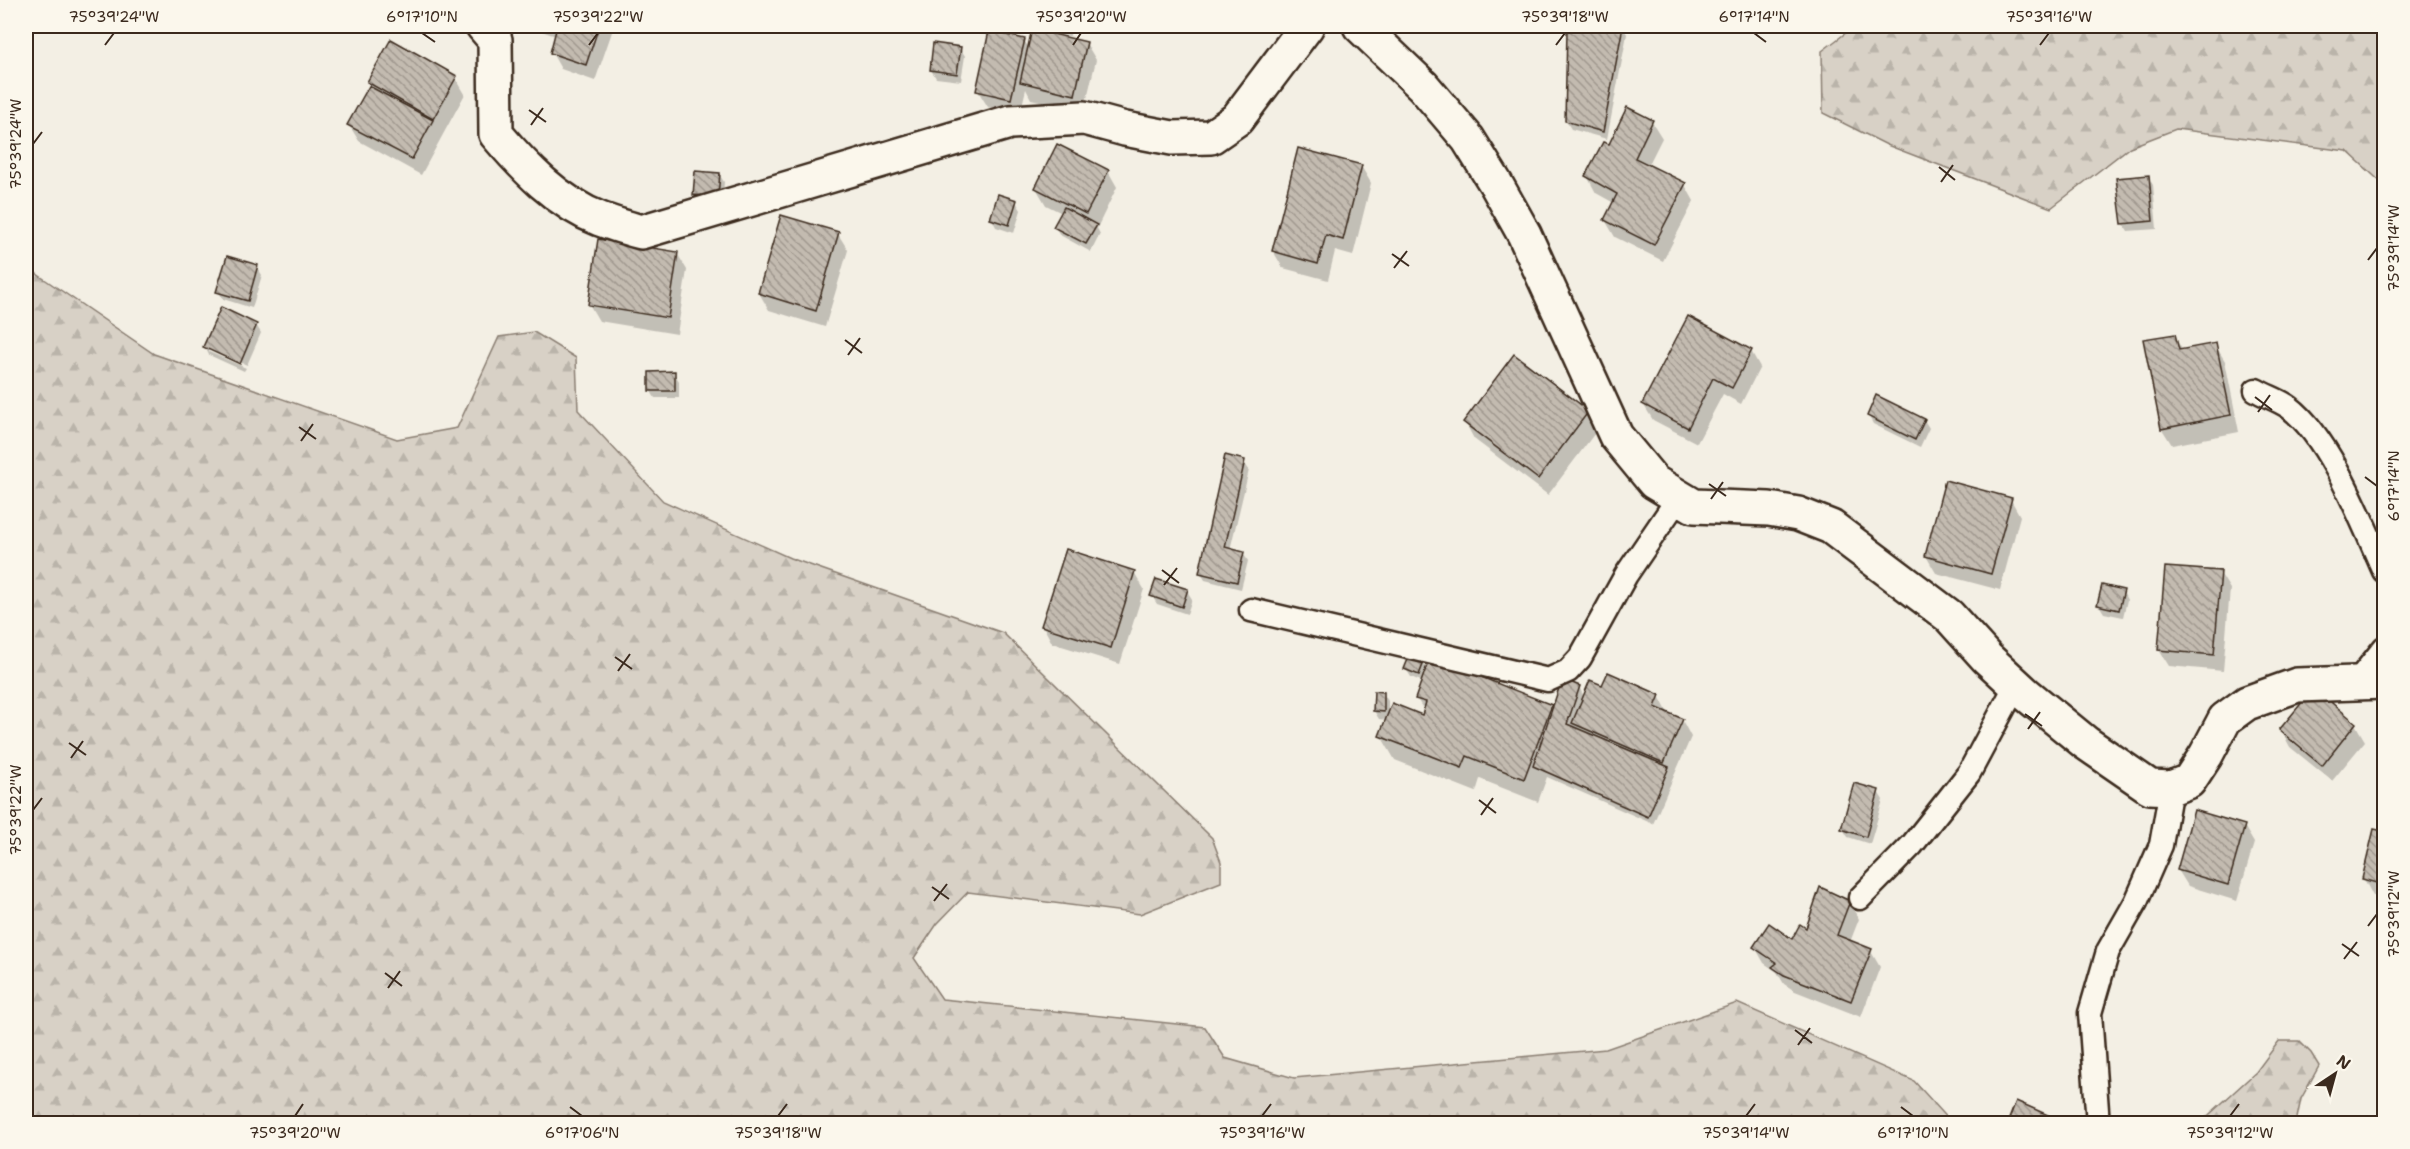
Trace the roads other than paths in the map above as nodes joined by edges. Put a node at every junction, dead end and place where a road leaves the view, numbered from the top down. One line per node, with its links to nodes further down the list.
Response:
1 (483, 26): 2 (street)
2 (1307, 26)
3 (1360, 26): 5 (street)
4 (2256, 390): 6 (lane)
5 (1679, 497): 7 (lane); 10 (street)
6 (2385, 571)
7 (1251, 610)
8 (2385, 648): 9 (lane)
9 (2370, 683): 11 (street)
10 (2016, 685): 11 (street); 12 (lane)
11 (2171, 788): 13 (lane)
12 (1860, 898)
13 (2098, 1124)

